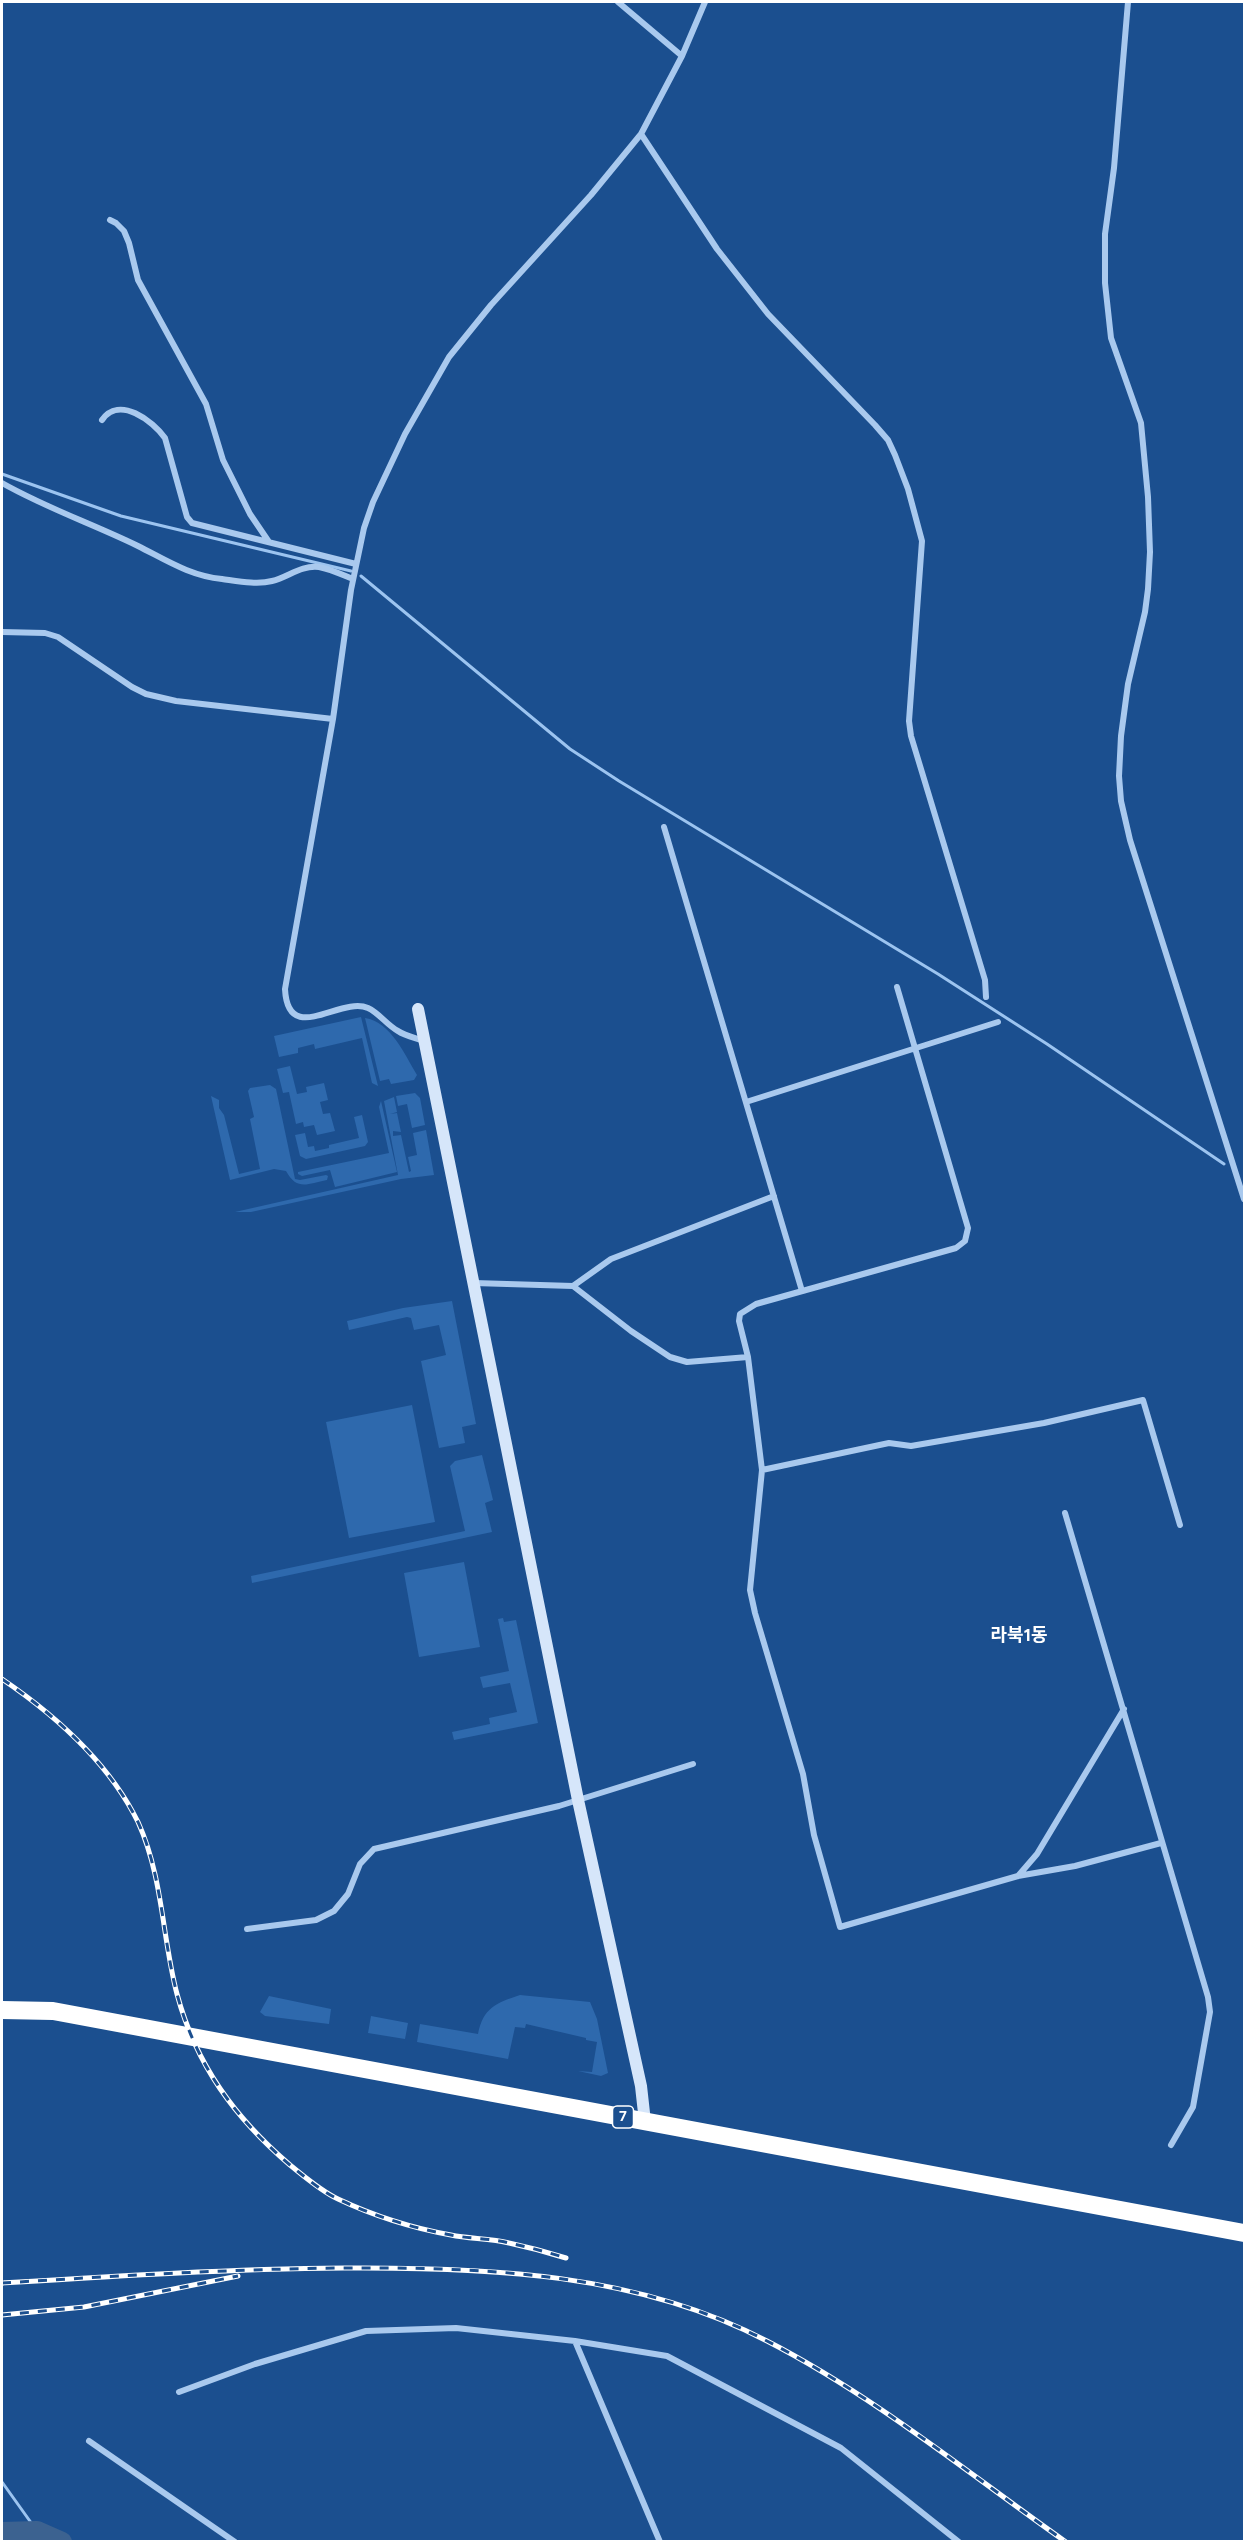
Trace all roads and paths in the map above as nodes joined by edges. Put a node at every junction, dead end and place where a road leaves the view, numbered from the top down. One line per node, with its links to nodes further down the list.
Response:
1 (618, 2): 4 (street)
2 (705, 2): 4 (street)
3 (1128, 2): 23 (street)
4 (682, 56): 5 (street)
5 (642, 134): 10 (street); 16 (street)
6 (110, 220): 9 (street)
7 (102, 420): 9 (street)
8 (2, 483): 11 (street)
9 (269, 542): 10 (street)
10 (356, 564): 11 (street)
11 (353, 579): 13 (street)
12 (2, 632): 13 (street)
13 (333, 719): 19 (street)
14 (664, 827): 21 (street)
15 (897, 987): 20 (street)
16 (986, 996)
17 (418, 1009): 19 (street)
18 (998, 1022): 20 (street)
19 (425, 1042): 24 (street)
20 (914, 1048): 21 (street); 26 (street)
21 (746, 1102): 22 (street)
22 (774, 1196): 25 (street); 26 (street)
23 (1245, 1199)
24 (474, 1283): 25 (street); 33 (street)
25 (573, 1286): 27 (street)
26 (802, 1291): 27 (street)
27 (748, 1357): 28 (street)
28 (762, 1470): 30 (street); 35 (street)
29 (1065, 1513): 31 (street)
30 (1180, 1524)
31 (1124, 1709): 34 (street); 35 (street)
32 (693, 1764): 33 (street)
33 (578, 1800): 36 (street); 38 (street)
34 (1161, 1843): 35 (street); 39 (street)
35 (1018, 1876)
36 (247, 1929)
37 (2, 2010): 38 (highway, 7)
38 (645, 2121): 40 (highway, 7)
39 (1172, 2145)
40 (1245, 2233)
41 (575, 2341): 42 (street); 45 (street); 46 (street)
42 (179, 2392)
43 (89, 2441): 44 (street)
44 (235, 2541)
45 (660, 2541)
46 (959, 2541)

